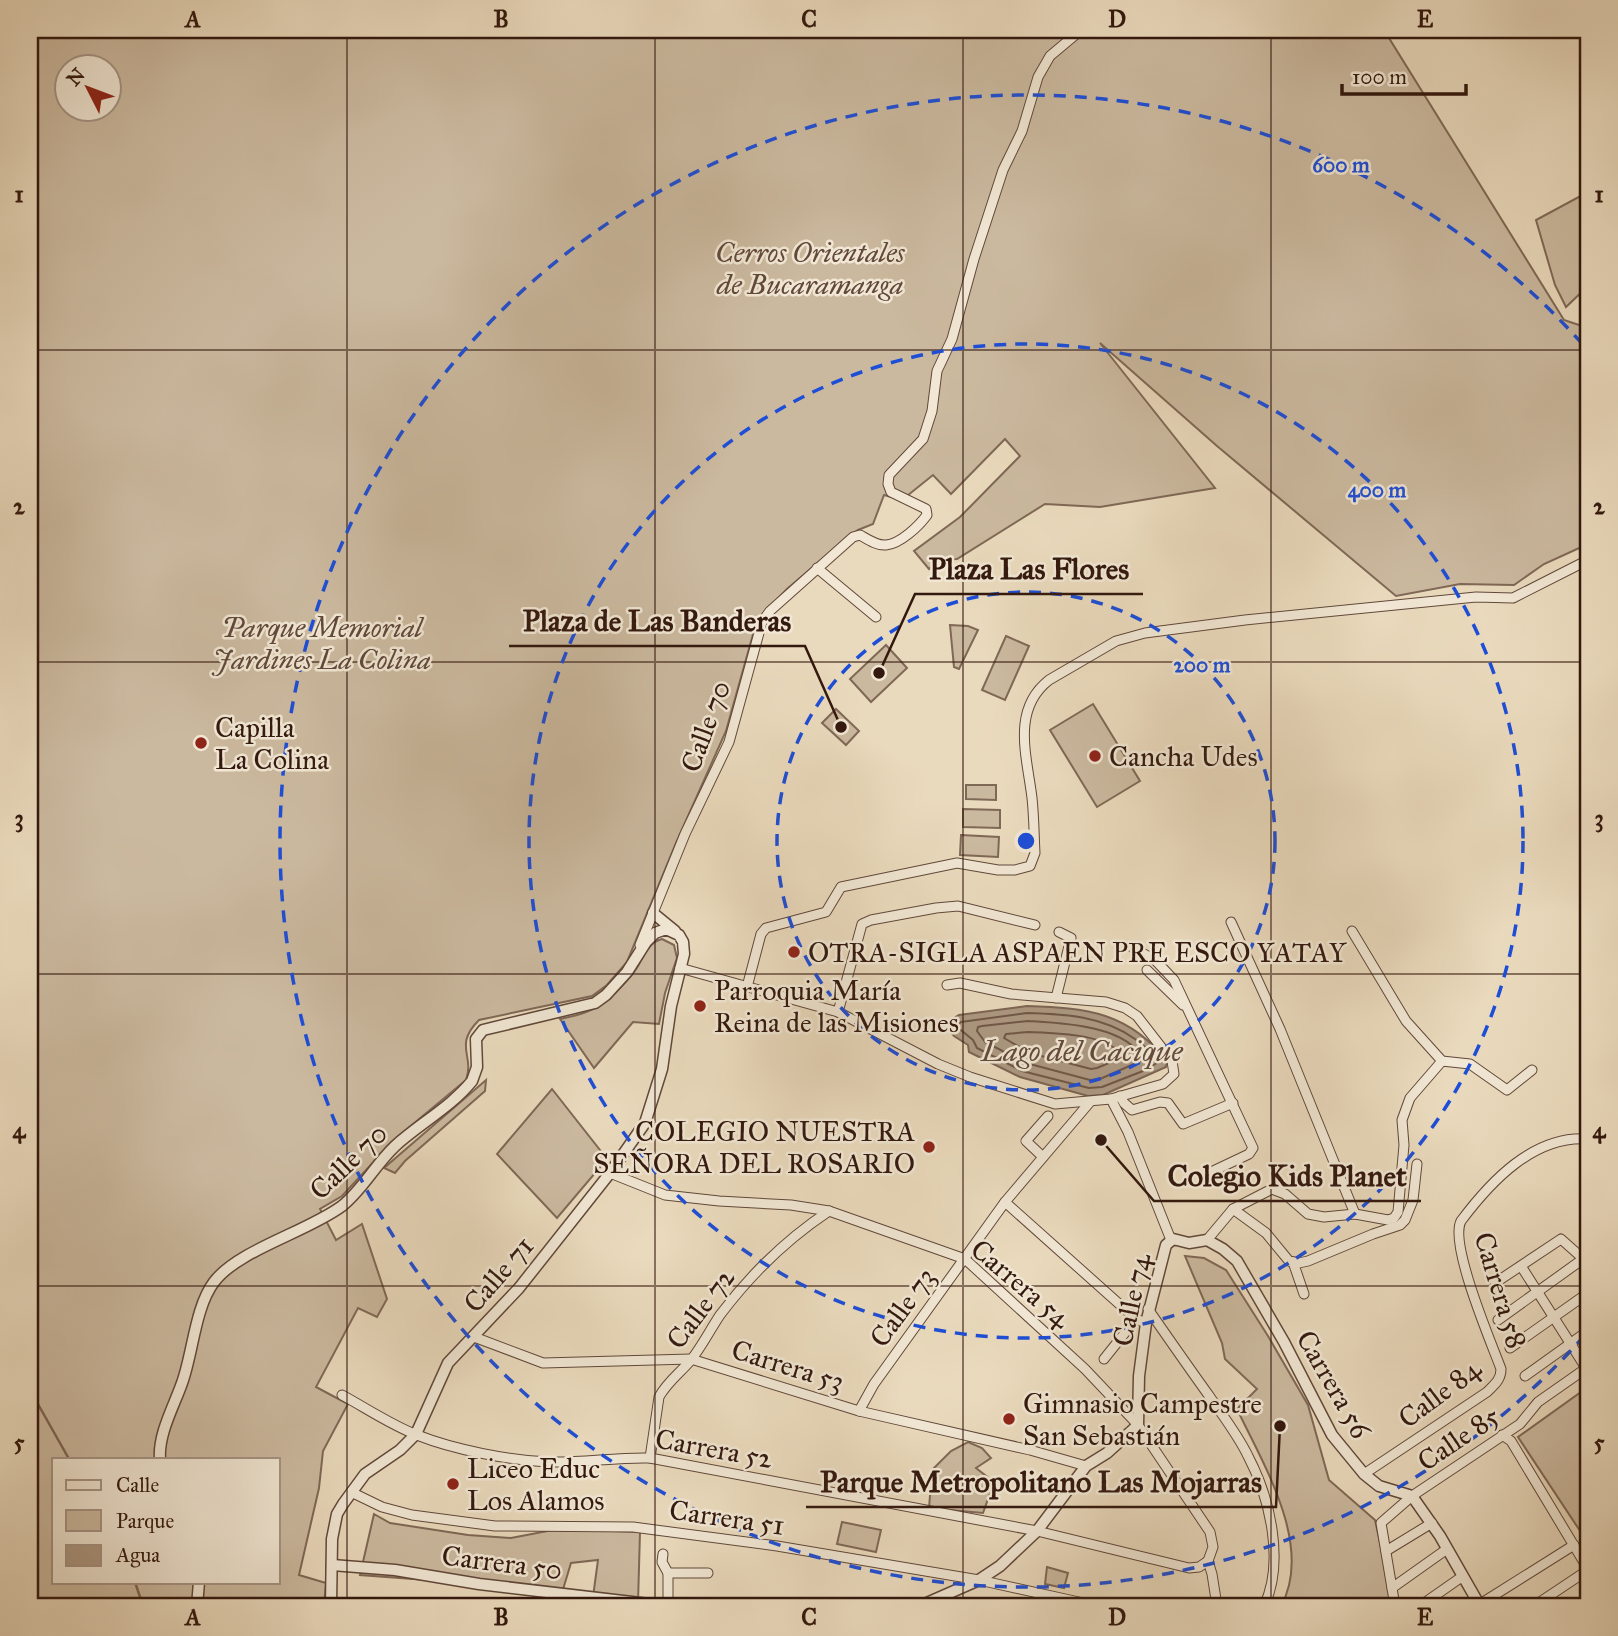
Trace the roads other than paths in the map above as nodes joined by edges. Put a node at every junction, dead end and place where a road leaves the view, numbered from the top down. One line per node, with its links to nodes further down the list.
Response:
1 (1080, 30): 3 (street, Calle 70)
2 (1588, 560): 18 (street)
3 (817, 568): 4 (street); 5 (street, Calle 70)
4 (876, 617)
5 (653, 913): 10 (street); 14 (street, Calle 70)
6 (1231, 922): 36 (street)
7 (1035, 925): 21 (street)
8 (1352, 931): 22 (street)
9 (1059, 932): 19 (street)
10 (677, 933): 11 (street); 13 (street)
11 (646, 942): 13 (street); 14 (street, Calle 70)
12 (1133, 948): 20 (street)
13 (684, 954): 15 (street, Calle 71)
14 (633, 963): 65 (street, Calle 70)
15 (680, 968): 18 (street); 32 (street, Calle 71)
16 (1147, 970): 20 (street)
17 (947, 985): 19 (street)
18 (747, 987): 21 (street)
19 (1056, 998): 24 (street)
20 (1186, 1009): 26 (street)
21 (838, 1012): 25 (street)
22 (1442, 1061): 23 (street); 36 (street)
23 (1532, 1070)
24 (1120, 1097): 25 (street); 26 (street); 37 (street)
25 (1090, 1102): 29 (street, Calle 73)
26 (1233, 1103): 31 (street)
27 (1048, 1116): 29 (street)
28 (1588, 1139): 58 (street, Carrera 58)
29 (1043, 1157): 33 (street, Calle 73)
30 (1417, 1164): 41 (street)
31 (1211, 1171)
32 (610, 1173): 35 (street, Carrera 54); 52 (street, Calle 71)
33 (1004, 1202): 39 (street, Calle 73); 50 (street)
34 (1233, 1209): 36 (street); 38 (street); 41 (street)
35 (829, 1211): 39 (street, Carrera 54); 55 (street, Calle 72)
36 (1355, 1214)
37 (1171, 1240): 38 (street, Calle 74); 47 (street, Calle 74)
38 (1207, 1240): 68 (street, Carrera 56)
39 (965, 1259): 61 (street, Calle 73); 62 (street, Carrera 54)
40 (1586, 1261): 42 (street); 44 (street)
41 (1293, 1262): 46 (street)
42 (1521, 1266): 43 (street); 44 (street)
43 (1495, 1283)
44 (1539, 1293): 48 (street); 49 (street)
45 (1588, 1293): 48 (street)
46 (1304, 1294)
47 (1148, 1309): 50 (street, Calle 74); 92 (street)
48 (1555, 1317): 53 (street); 54 (street)
49 (1498, 1320)
50 (1141, 1321): 56 (street); 62 (street, Calle 74)
51 (1588, 1331): 53 (street, Calle 84)
52 (474, 1337): 55 (street, Carrera 53); 63 (street, Calle 71)
53 (1571, 1343): 57 (street); 59 (street, Calle 84)
54 (1510, 1348)
55 (691, 1359): 61 (street, Carrera 53); 66 (street, Calle 72)
56 (1104, 1359)
57 (1587, 1367): 64 (street, Calle 85)
58 (1501, 1369): 68 (street, Calle 84)
59 (1525, 1376)
60 (342, 1395): 63 (street, Carrera 52)
61 (859, 1411): 67 (street, Carrera 53)
62 (1138, 1425): 67 (street); 77 (street, Carrera 54)
63 (416, 1434): 66 (street, Carrera 52); 69 (street, Calle 71)
64 (1502, 1435): 70 (street, Calle 85); 73 (street)
65 (160, 1458)
66 (650, 1458): 72 (street, Carrera 52)
67 (1086, 1466): 72 (street)
68 (1364, 1474): 70 (street, Carrera 56)
69 (351, 1492): 78 (street, Calle 71); 83 (street, Carrera 51)
70 (1412, 1496): 71 (street); 75 (street, Calle 85)
71 (1432, 1523): 74 (street); 75 (street)
72 (1037, 1531): 77 (street, Carrera 52); 83 (street)
73 (1574, 1545): 79 (street); 95 (street)
74 (1447, 1549): 82 (street); 85 (street)
75 (1386, 1551): 85 (street)
76 (663, 1554): 80 (street)
77 (1208, 1561): 91 (street, Carrera 54)
78 (332, 1565): 87 (street, Calle 71); 88 (street, Carrera 50)
79 (1588, 1570): 96 (street)
80 (668, 1573): 81 (street); 88 (street)
81 (708, 1573)
82 (1463, 1576): 94 (street); 95 (street)
83 (979, 1580): 89 (street); 90 (street, Carrera 51)
84 (199, 1584): 86 (street)
85 (1392, 1588): 93 (street)
86 (197, 1606)
87 (331, 1606)
88 (667, 1606)
89 (920, 1606)
90 (1097, 1606)
91 (1217, 1606)
92 (1264, 1606)
93 (1395, 1606)
94 (1420, 1606)
95 (1479, 1606)
96 (1534, 1606)

